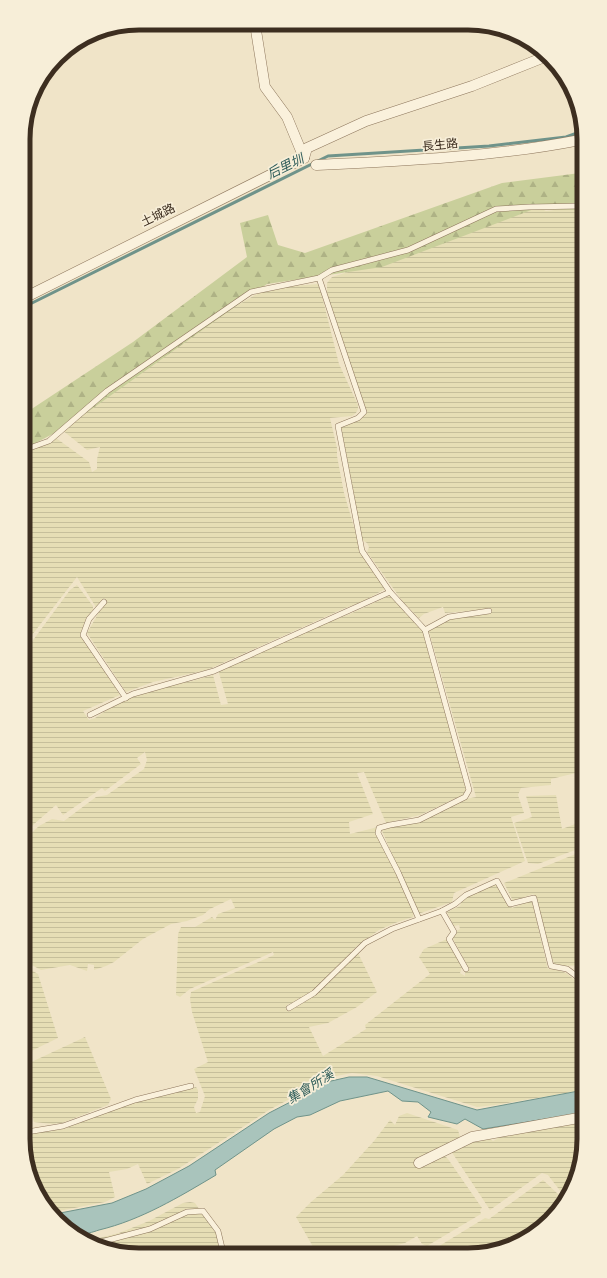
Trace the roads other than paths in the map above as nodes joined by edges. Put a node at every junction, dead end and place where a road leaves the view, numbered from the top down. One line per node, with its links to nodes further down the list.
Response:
1 (256, 30): 4 (street)
2 (541, 58): 4 (street)
3 (577, 141): 4 (street, 長生路)
4 (310, 161): 7 (street, 土城路)
5 (577, 206): 6 (lane)
6 (319, 278): 8 (lane); 9 (lane)
7 (30, 295)
8 (30, 448)
9 (390, 592): 12 (lane); 13 (lane)
10 (104, 602): 13 (lane)
11 (489, 611): 12 (lane)
12 (425, 630): 16 (lane)
13 (126, 698): 14 (lane)
14 (90, 715)
15 (442, 911): 16 (lane); 17 (lane); 18 (lane)
16 (418, 919): 19 (lane)
17 (466, 969)
18 (577, 976)
19 (289, 1008)
20 (191, 1086): 22 (lane)
21 (577, 1118): 23 (street)
22 (30, 1132)
23 (419, 1162)
24 (103, 1241): 25 (lane)
25 (222, 1248)

